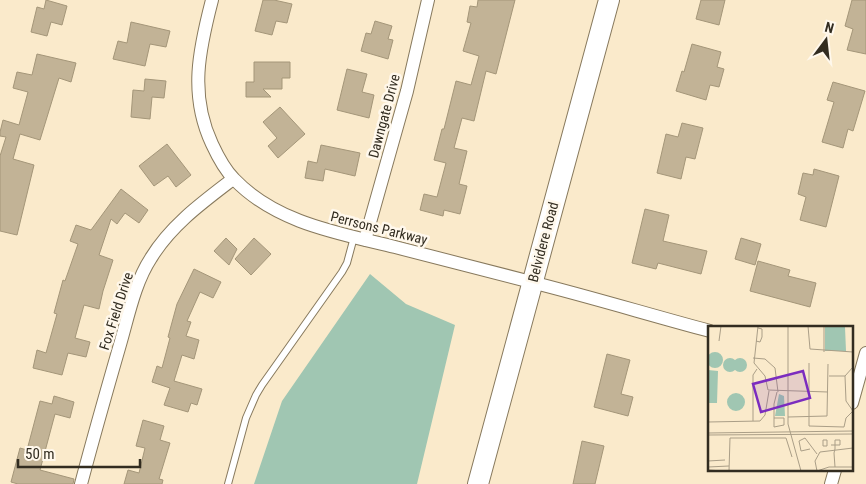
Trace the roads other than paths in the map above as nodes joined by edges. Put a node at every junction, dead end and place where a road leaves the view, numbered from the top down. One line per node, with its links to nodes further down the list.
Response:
1 (212, 0): 4 (street, Perrsons Parkway)
2 (428, 0): 5 (street, Dawngate Drive)
3 (609, 0): 6 (main road, Belvidere Road)
4 (233, 178): 5 (street, Perrsons Parkway); 11 (street, Fox Field Drive)
5 (359, 238): 6 (street, Perrsons Parkway); 12 (lane)
6 (532, 282): 7 (street, Perrsons Parkway); 13 (main road, Belvidere Road)
7 (708, 330)
8 (866, 353): 9 (street)
9 (859, 373): 10 (street)
10 (854, 394)
11 (81, 484)
12 (228, 484)
13 (478, 484)

